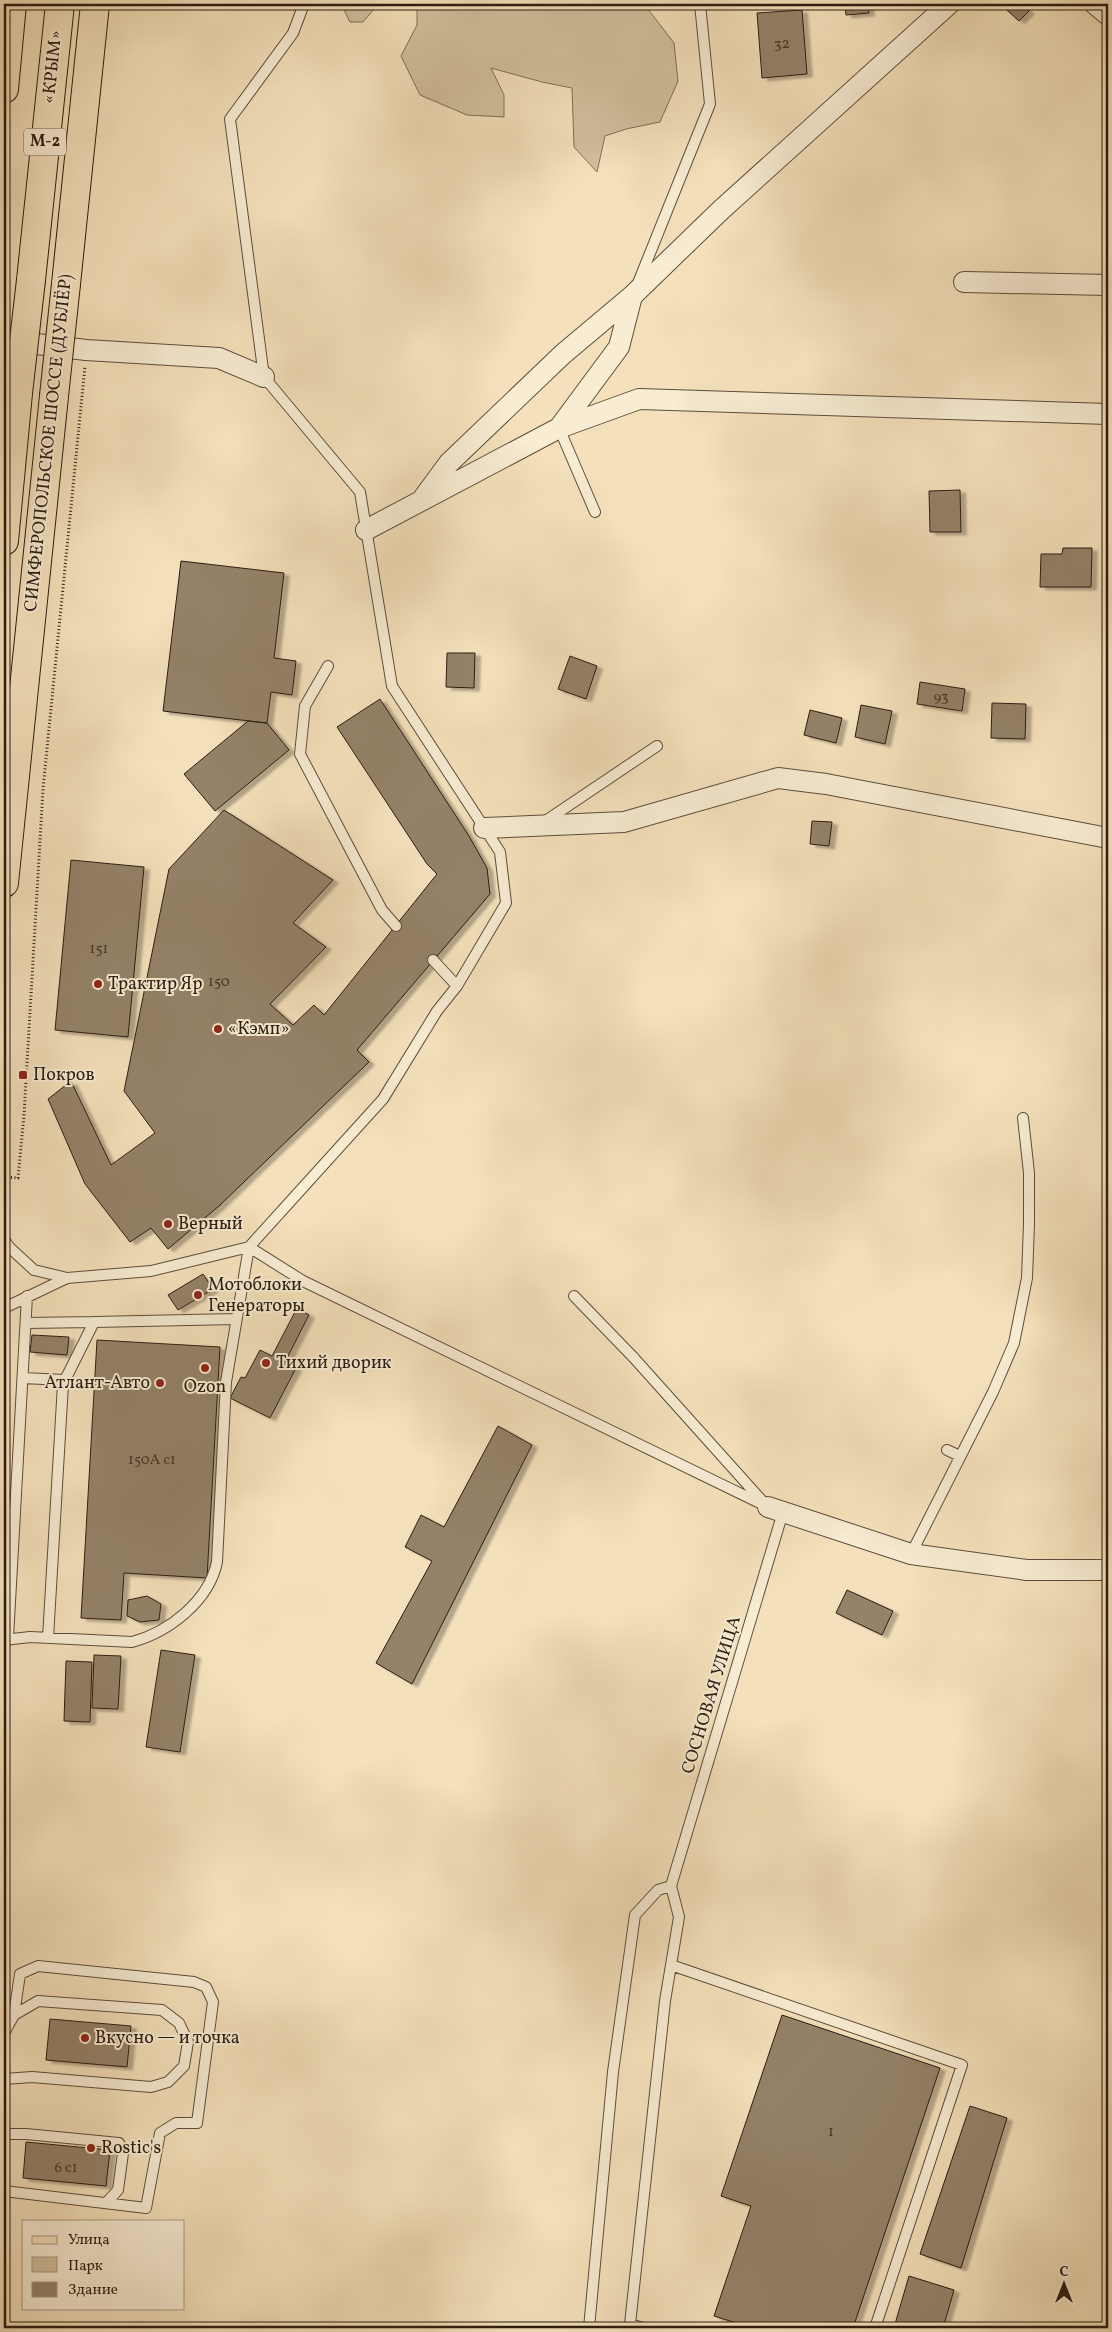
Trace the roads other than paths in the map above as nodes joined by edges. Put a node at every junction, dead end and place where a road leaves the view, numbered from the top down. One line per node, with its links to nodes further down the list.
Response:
1 (12, 4): 9 (main road)
2 (60, 4): 20 (main road, «КРЫМ» / М-2, bridge)
3 (96, 4): 26 (main road, СИМФЕРОПОЛЬСКОЕ ШОССЕ (ДУБЛЁР), bridge)
4 (304, 4): 14 (lane)
5 (700, 4): 12 (lane)
6 (949, 4): 12 (street)
7 (1095, 4): 8 (street)
8 (1108, 15)
9 (4, 89)
10 (964, 282): 11 (street)
11 (1108, 285)
12 (632, 296): 16 (street); 17 (street)
13 (4, 340): 14 (street)
14 (264, 378): 19 (lane)
15 (1108, 414): 16 (street)
16 (559, 428): 17 (street); 18 (lane)
17 (422, 500): 19 (street)
18 (595, 512)
19 (366, 530): 24 (lane)
20 (4, 541)
21 (328, 666): 27 (lane)
22 (657, 746): 23 (lane)
23 (538, 826): 24 (street); 25 (street)
24 (484, 828): 29 (lane)
25 (1108, 838)
26 (4, 882)
27 (396, 926)
28 (433, 960): 29 (lane)
29 (457, 986): 32 (lane)
30 (1023, 1118): 43 (lane)
31 (4, 1238): 33 (lane)
32 (249, 1247): 33 (lane); 37 (lane); 44 (lane)
33 (67, 1278): 34 (lane)
34 (27, 1296): 36 (lane); 39 (lane)
35 (574, 1296): 44 (lane)
36 (4, 1308)
37 (236, 1319): 38 (lane); 47 (lane)
38 (94, 1322): 39 (lane); 41 (lane)
39 (26, 1323): 40 (lane)
40 (23, 1378): 41 (lane); 48 (lane)
41 (64, 1380): 47 (lane)
42 (947, 1450): 43 (lane)
43 (960, 1456): 45 (lane)
44 (776, 1510): 45 (street); 49 (lane, СОСНОВАЯ УЛИЦА)
45 (911, 1554): 46 (street)
46 (1108, 1570)
47 (48, 1638): 48 (lane)
48 (6, 1639)
49 (671, 1886): 50 (lane); 57 (lane)
50 (671, 1965): 58 (lane); 59 (lane)
51 (14, 2015): 52 (lane); 53 (lane); 56 (lane)
52 (4, 2033)
53 (4, 2079)
54 (4, 2134): 56 (lane)
55 (4, 2191): 56 (lane)
56 (106, 2203)
57 (589, 2328)
58 (644, 2328)
59 (875, 2328)

